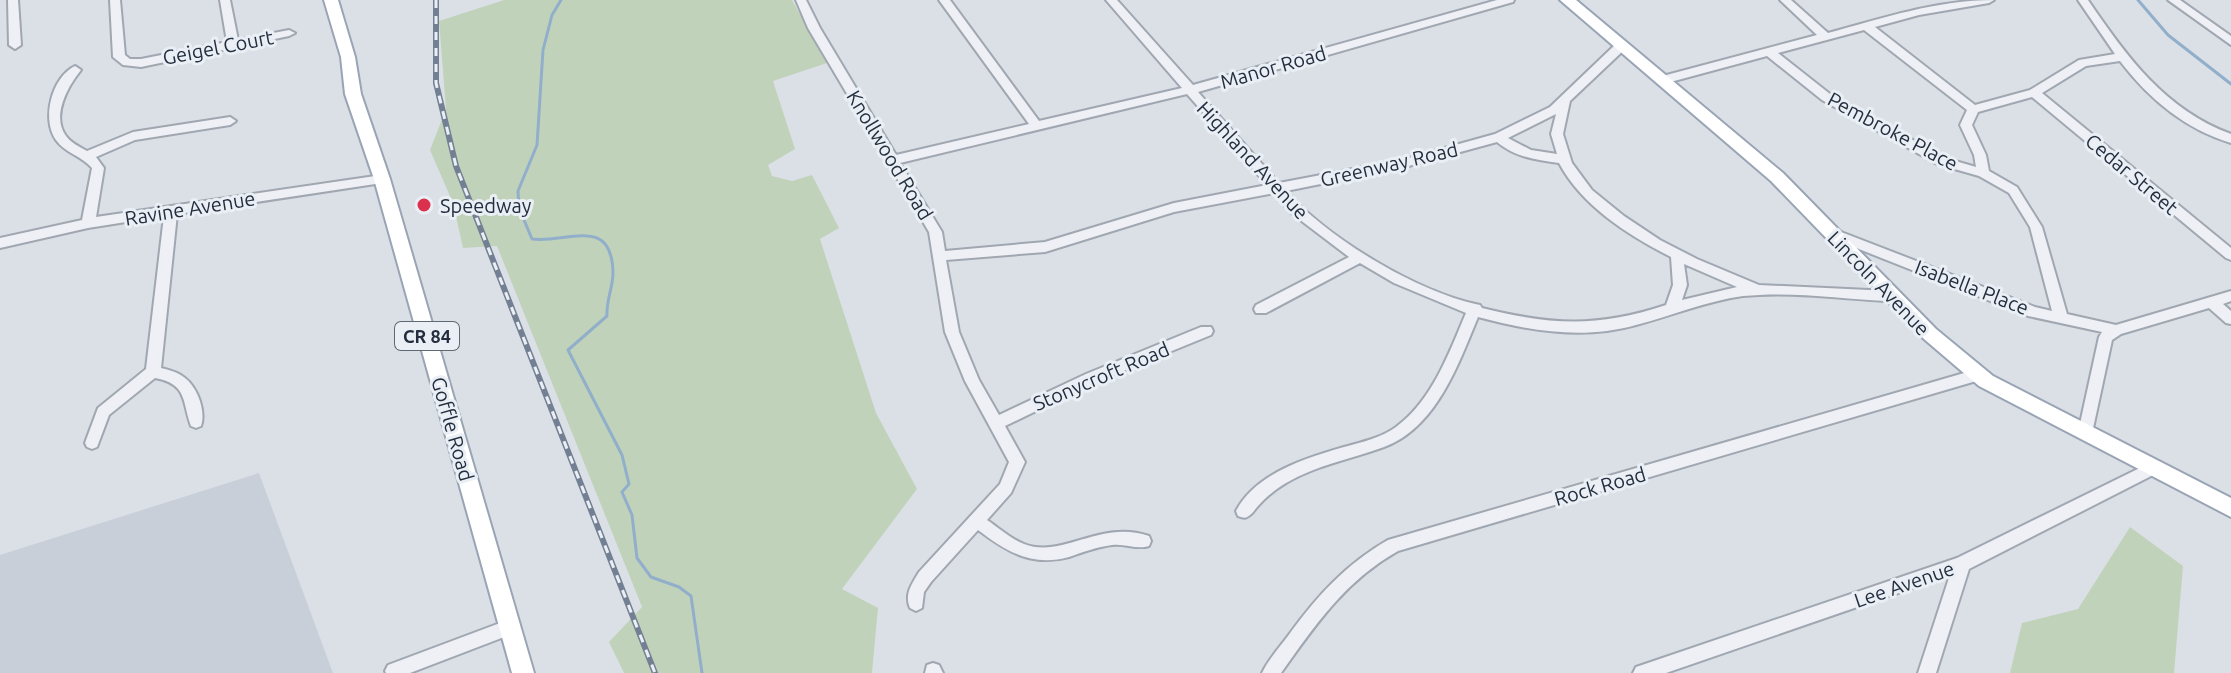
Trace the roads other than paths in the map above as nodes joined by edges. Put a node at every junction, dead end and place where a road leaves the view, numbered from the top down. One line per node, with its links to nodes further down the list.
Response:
1 (13, 0): 20 (street)
2 (115, 0): 19 (street, Geigel Court)
3 (225, 0): 19 (street)
4 (331, 0): 38 (main road, Goffle Road / CR 84)
5 (801, 0): 36 (street, Knollwood Road)
6 (944, 0): 31 (street)
7 (1131, 0): 14 (street)
8 (1509, 0): 26 (street, Manor Road)
9 (1567, 0): 21 (main road, Lincoln Avenue)
10 (1785, 0): 17 (street)
11 (1989, 0): 15 (street)
12 (2083, 0): 23 (street)
13 (2173, 0): 18 (street)
14 (1113, 2): 26 (street, Highland Avenue)
15 (1866, 26): 17 (street); 29 (street)
16 (289, 33): 19 (street, Geigel Court)
17 (1826, 37): 22 (street)
18 (2231, 41)
19 (233, 44)
20 (15, 45)
21 (1621, 46): 25 (main road, Lincoln Avenue); 28 (street, Greenway Road)
22 (1770, 52): 25 (street); 37 (street, Pembroke Place)
23 (2120, 57): 27 (street); 33 (street)
24 (75, 70): 34 (street)
25 (1663, 80): 42 (main road, Lincoln Avenue)
26 (1190, 90): 31 (street, Manor Road); 39 (street, Highland Avenue)
27 (2034, 93): 29 (street); 44 (street, Cedar Street)
28 (1567, 98): 32 (street, Greenway Road); 35 (street)
29 (1973, 109): 37 (street)
30 (230, 121): 34 (street)
31 (1037, 127): 36 (street, Manor Road)
32 (1499, 137): 35 (street); 39 (street, Greenway Road)
33 (2231, 139)
34 (87, 156): 41 (street)
35 (1563, 159): 47 (street)
36 (894, 160): 45 (street, Knollwood Road)
37 (1983, 173): 55 (street, Pembroke Place)
38 (382, 179): 40 (street, Ravine Avenue); 72 (main road, Goffle Road / CR 84)
39 (1276, 189): 45 (street, Greenway Road); 46 (street, Highland Avenue)
40 (171, 211): 41 (street, Ravine Avenue); 59 (street)
41 (88, 223): 43 (street, Ravine Avenue)
42 (1830, 233): 49 (main road, Lincoln Avenue); 55 (street, Isabella Place)
43 (0, 243)
44 (2231, 255)
45 (940, 256): 62 (street, Knollwood Road)
46 (1360, 257): 53 (street); 54 (street, Highland Avenue)
47 (1677, 258): 48 (street); 52 (street)
48 (1762, 290): 49 (street, Highland Avenue); 52 (street, Highland Avenue)
49 (1890, 296): 60 (main road, Lincoln Avenue)
50 (2231, 296): 51 (street)
51 (2212, 302): 56 (street); 57 (street)
52 (1673, 306): 54 (street, Highland Avenue)
53 (1261, 309)
54 (1475, 309): 67 (street)
55 (2061, 319): 57 (street, Isabella Place)
56 (2231, 319)
57 (2116, 330): 63 (street)
58 (1206, 331): 62 (street, Stonycroft Road)
59 (153, 372): 61 (street); 64 (street)
60 (1978, 375): 63 (main road, Lincoln Avenue); 75 (street, Rock Road)
61 (196, 422)
62 (997, 423): 68 (street, Knollwood Road)
63 (2085, 433): 65 (main road, Lincoln Avenue)
64 (92, 443)
65 (2154, 467): 66 (main road, Lincoln Avenue); 70 (street, Lee Avenue)
66 (2231, 508)
67 (1244, 511)
68 (977, 521): 69 (street); 71 (street, Knollwood Road)
69 (1143, 541)
70 (1962, 564): 76 (street, Lee Avenue); 77 (street)
71 (916, 603)
72 (511, 627): 73 (street); 74 (main road, Goffle Road / CR 84)
73 (394, 671)
74 (523, 673)
75 (1271, 673)
76 (1642, 673)
77 (1927, 673)

